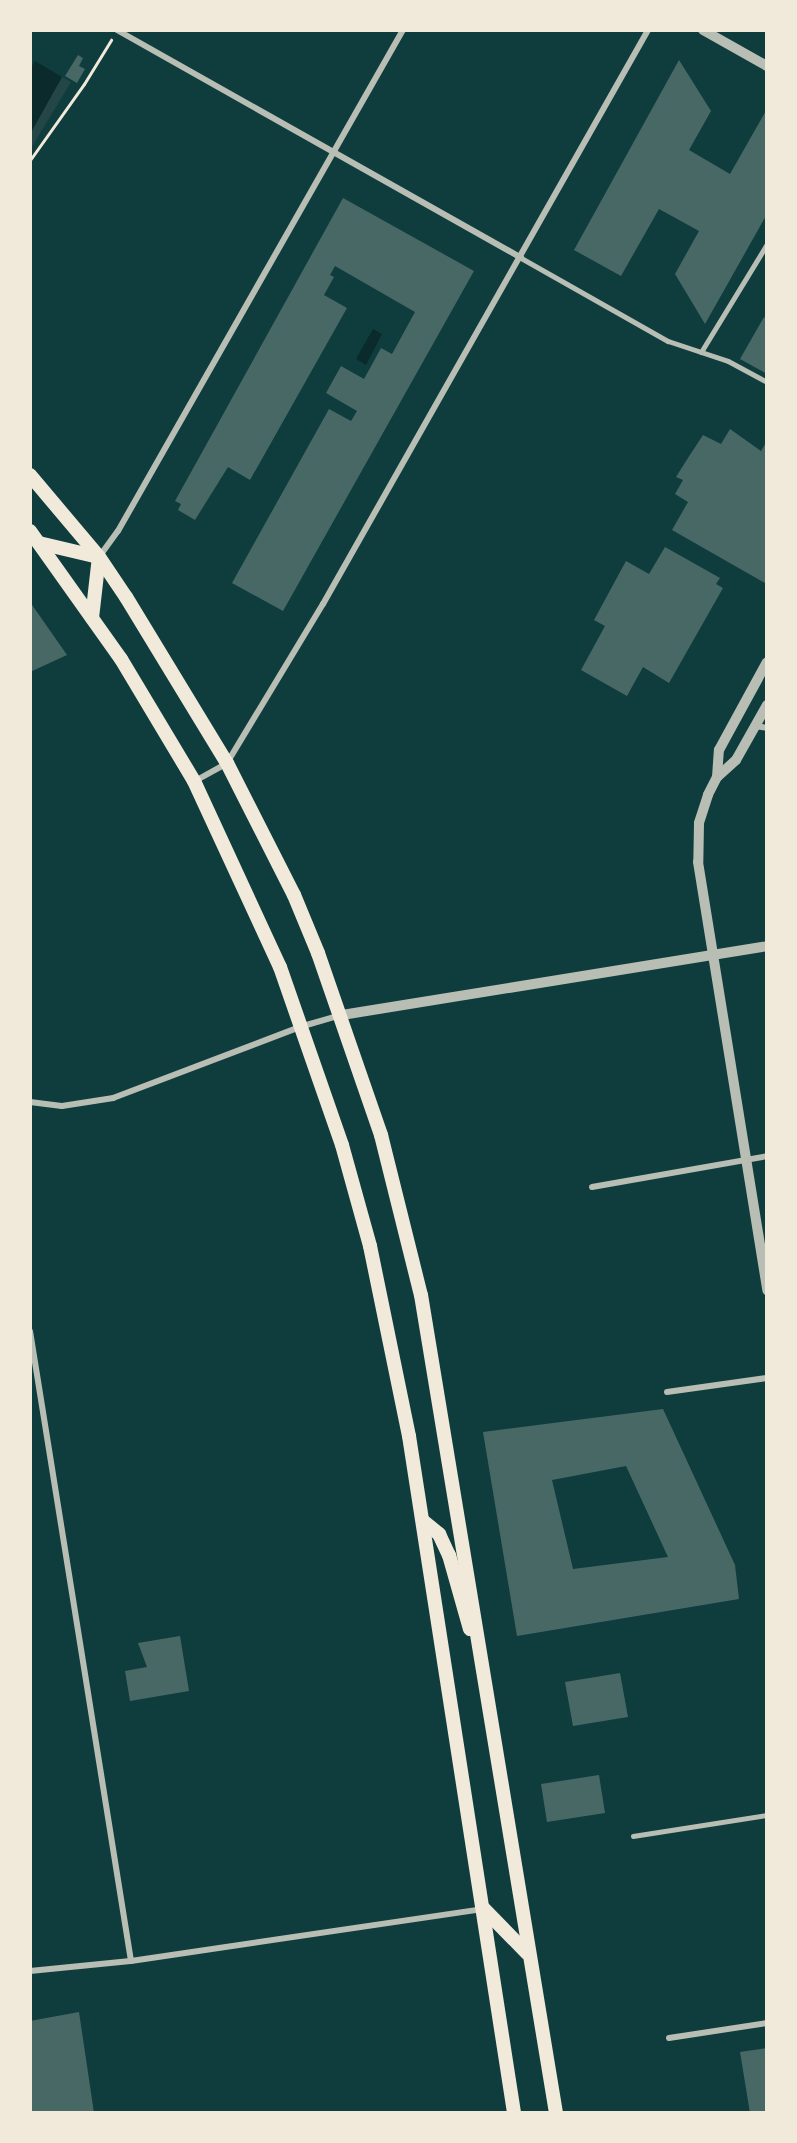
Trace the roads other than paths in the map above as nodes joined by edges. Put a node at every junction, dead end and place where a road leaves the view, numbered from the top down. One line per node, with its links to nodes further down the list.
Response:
1 (117, 30): 6 (street)
2 (403, 30): 6 (street)
3 (648, 30): 8 (street)
4 (703, 30): 5 (street)
5 (767, 66)
6 (333, 153): 8 (street); 14 (street)
7 (767, 244): 9 (street)
8 (521, 258): 9 (street); 19 (street)
9 (701, 352): 10 (street)
10 (767, 382)
11 (30, 475): 14 (main road)
12 (30, 531): 13 (main road)
13 (39, 543): 14 (main road); 15 (main road)
14 (99, 557): 15 (main road); 19 (main road)
15 (92, 618): 21 (main road)
16 (767, 662): 20 (street)
17 (767, 706): 18 (street)
18 (761, 727): 20 (street)
19 (227, 763): 21 (street); 24 (main road)
20 (717, 777): 23 (street)
21 (194, 781): 25 (main road)
22 (767, 946): 23 (street)
23 (713, 955): 24 (street); 28 (street)
24 (342, 1015): 25 (street); 35 (main road)
25 (303, 1026): 26 (street); 34 (main road)
26 (30, 1102)
27 (767, 1156): 28 (street)
28 (744, 1160): 29 (street); 30 (street)
29 (592, 1187)
30 (767, 1290)
31 (30, 1332): 40 (street)
32 (767, 1378): 33 (street)
33 (667, 1392)
34 (423, 1521): 35 (main road); 38 (main road)
35 (479, 1647): 39 (main road)
36 (767, 1815): 37 (lane)
37 (633, 1836)
38 (484, 1909): 39 (main road); 40 (street); 44 (main road)
39 (528, 1955): 45 (main road)
40 (131, 1961): 41 (street)
41 (30, 1971)
42 (767, 2022): 43 (street)
43 (669, 2038)
44 (514, 2113)
45 (556, 2113)

